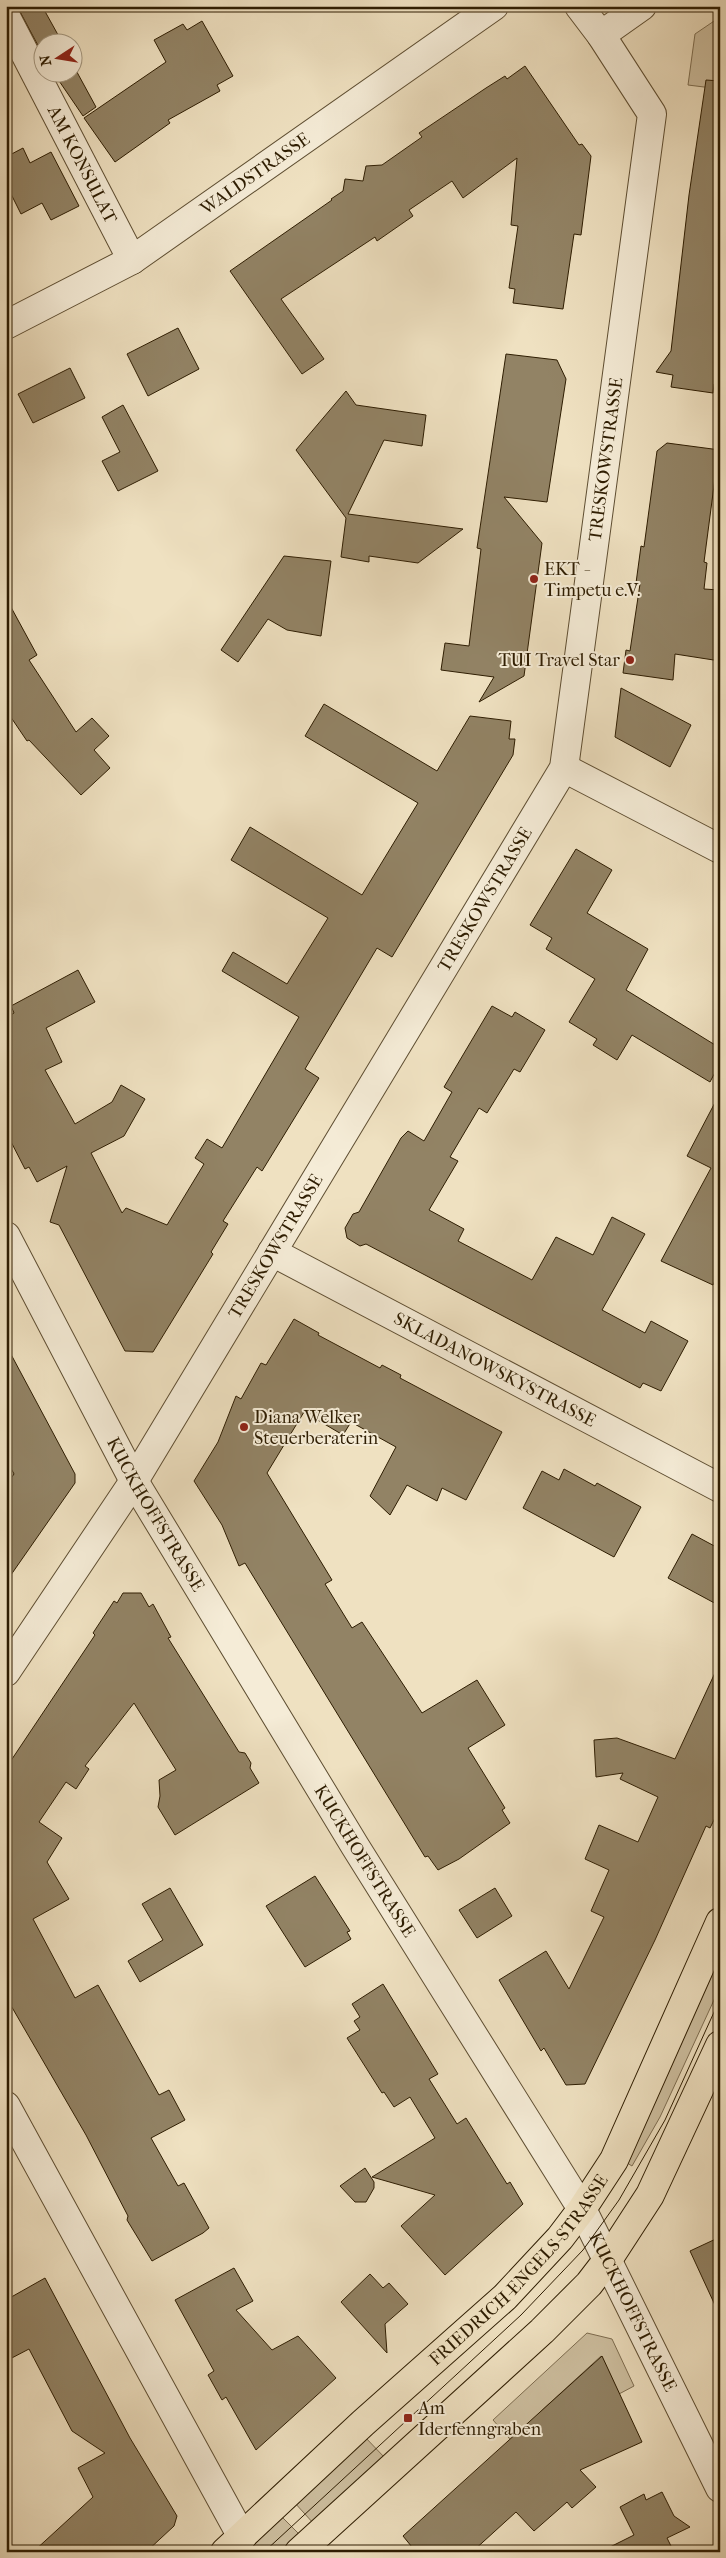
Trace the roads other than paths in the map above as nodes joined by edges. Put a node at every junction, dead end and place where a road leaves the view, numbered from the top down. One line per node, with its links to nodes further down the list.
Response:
1 (494, 6): 6 (street, WALDSTRASSE)
2 (579, 6): 5 (street)
3 (642, 6): 5 (street)
4 (6, 17): 6 (street, AM KONSULAT)
5 (601, 35): 8 (street, TRESKOWSTRASSE)
6 (132, 260): 7 (street, WALDSTRASSE)
7 (6, 325)
8 (564, 768): 9 (street); 11 (street, TRESKOWSTRASSE)
9 (720, 849)
10 (6, 1236): 12 (street, KUCKHOFFSTRASSE)
11 (272, 1252): 12 (street, TRESKOWSTRASSE); 13 (street, SKLADANOWSKYSTRASSE)
12 (134, 1481): 14 (street, TRESKOWSTRASSE); 18 (street, KUCKHOFFSTRASSE)
13 (720, 1488)
14 (6, 1672)
15 (720, 1922): 18 (main road, FRIEDRICH-ENGELS-STRASSE)
16 (720, 2045): 19 (main road)
17 (6, 2106): 21 (street)
18 (582, 2209): 19 (street, KUCKHOFFSTRASSE); 21 (main road, FRIEDRICH-ENGELS-STRASSE)
19 (609, 2258): 20 (street, KUCKHOFFSTRASSE); 22 (main road)
20 (720, 2488)
21 (233, 2544)
22 (299, 2552)

